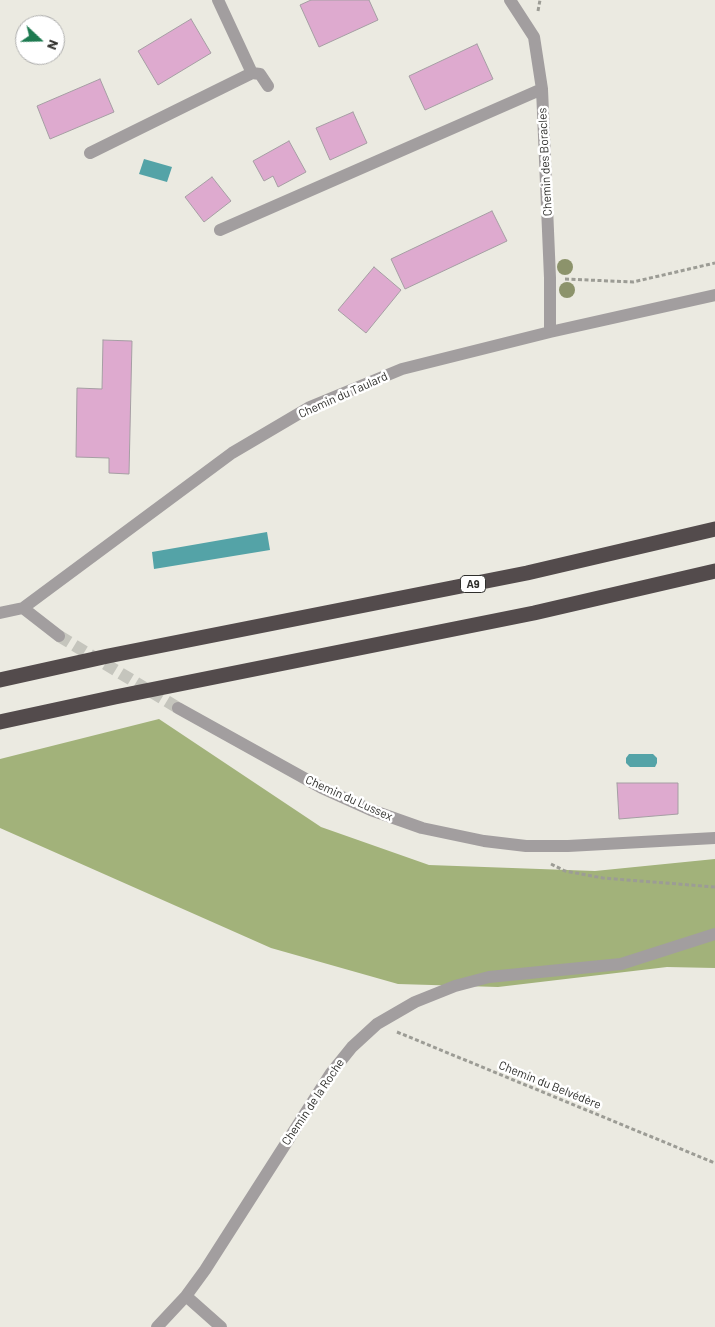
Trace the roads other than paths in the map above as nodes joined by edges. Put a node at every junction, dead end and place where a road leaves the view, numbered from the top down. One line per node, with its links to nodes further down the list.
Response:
1 (218, 0): 3 (street)
2 (510, 0): 5 (street, Chemin des Boracles)
3 (252, 73): 4 (street); 6 (street)
4 (268, 86)
5 (542, 89): 7 (street); 9 (street, Chemin des Boracles)
6 (90, 153)
7 (220, 230)
8 (715, 295): 9 (street, Chemin du Taulard)
9 (550, 332): 12 (street, Chemin du Taulard)
10 (715, 529): 15 (highway, A9)
11 (715, 571): 17 (highway)
12 (23, 608): 13 (street); 14 (street)
13 (0, 613)
14 (59, 636)
15 (0, 680)
16 (178, 708): 18 (street, Chemin du Lussex)
17 (0, 722)
18 (715, 838)
19 (715, 934): 20 (street, Chemin de la Roche)
20 (186, 1296): 21 (street, Chemin de la Roche); 22 (street)
21 (156, 1327)
22 (221, 1327)

